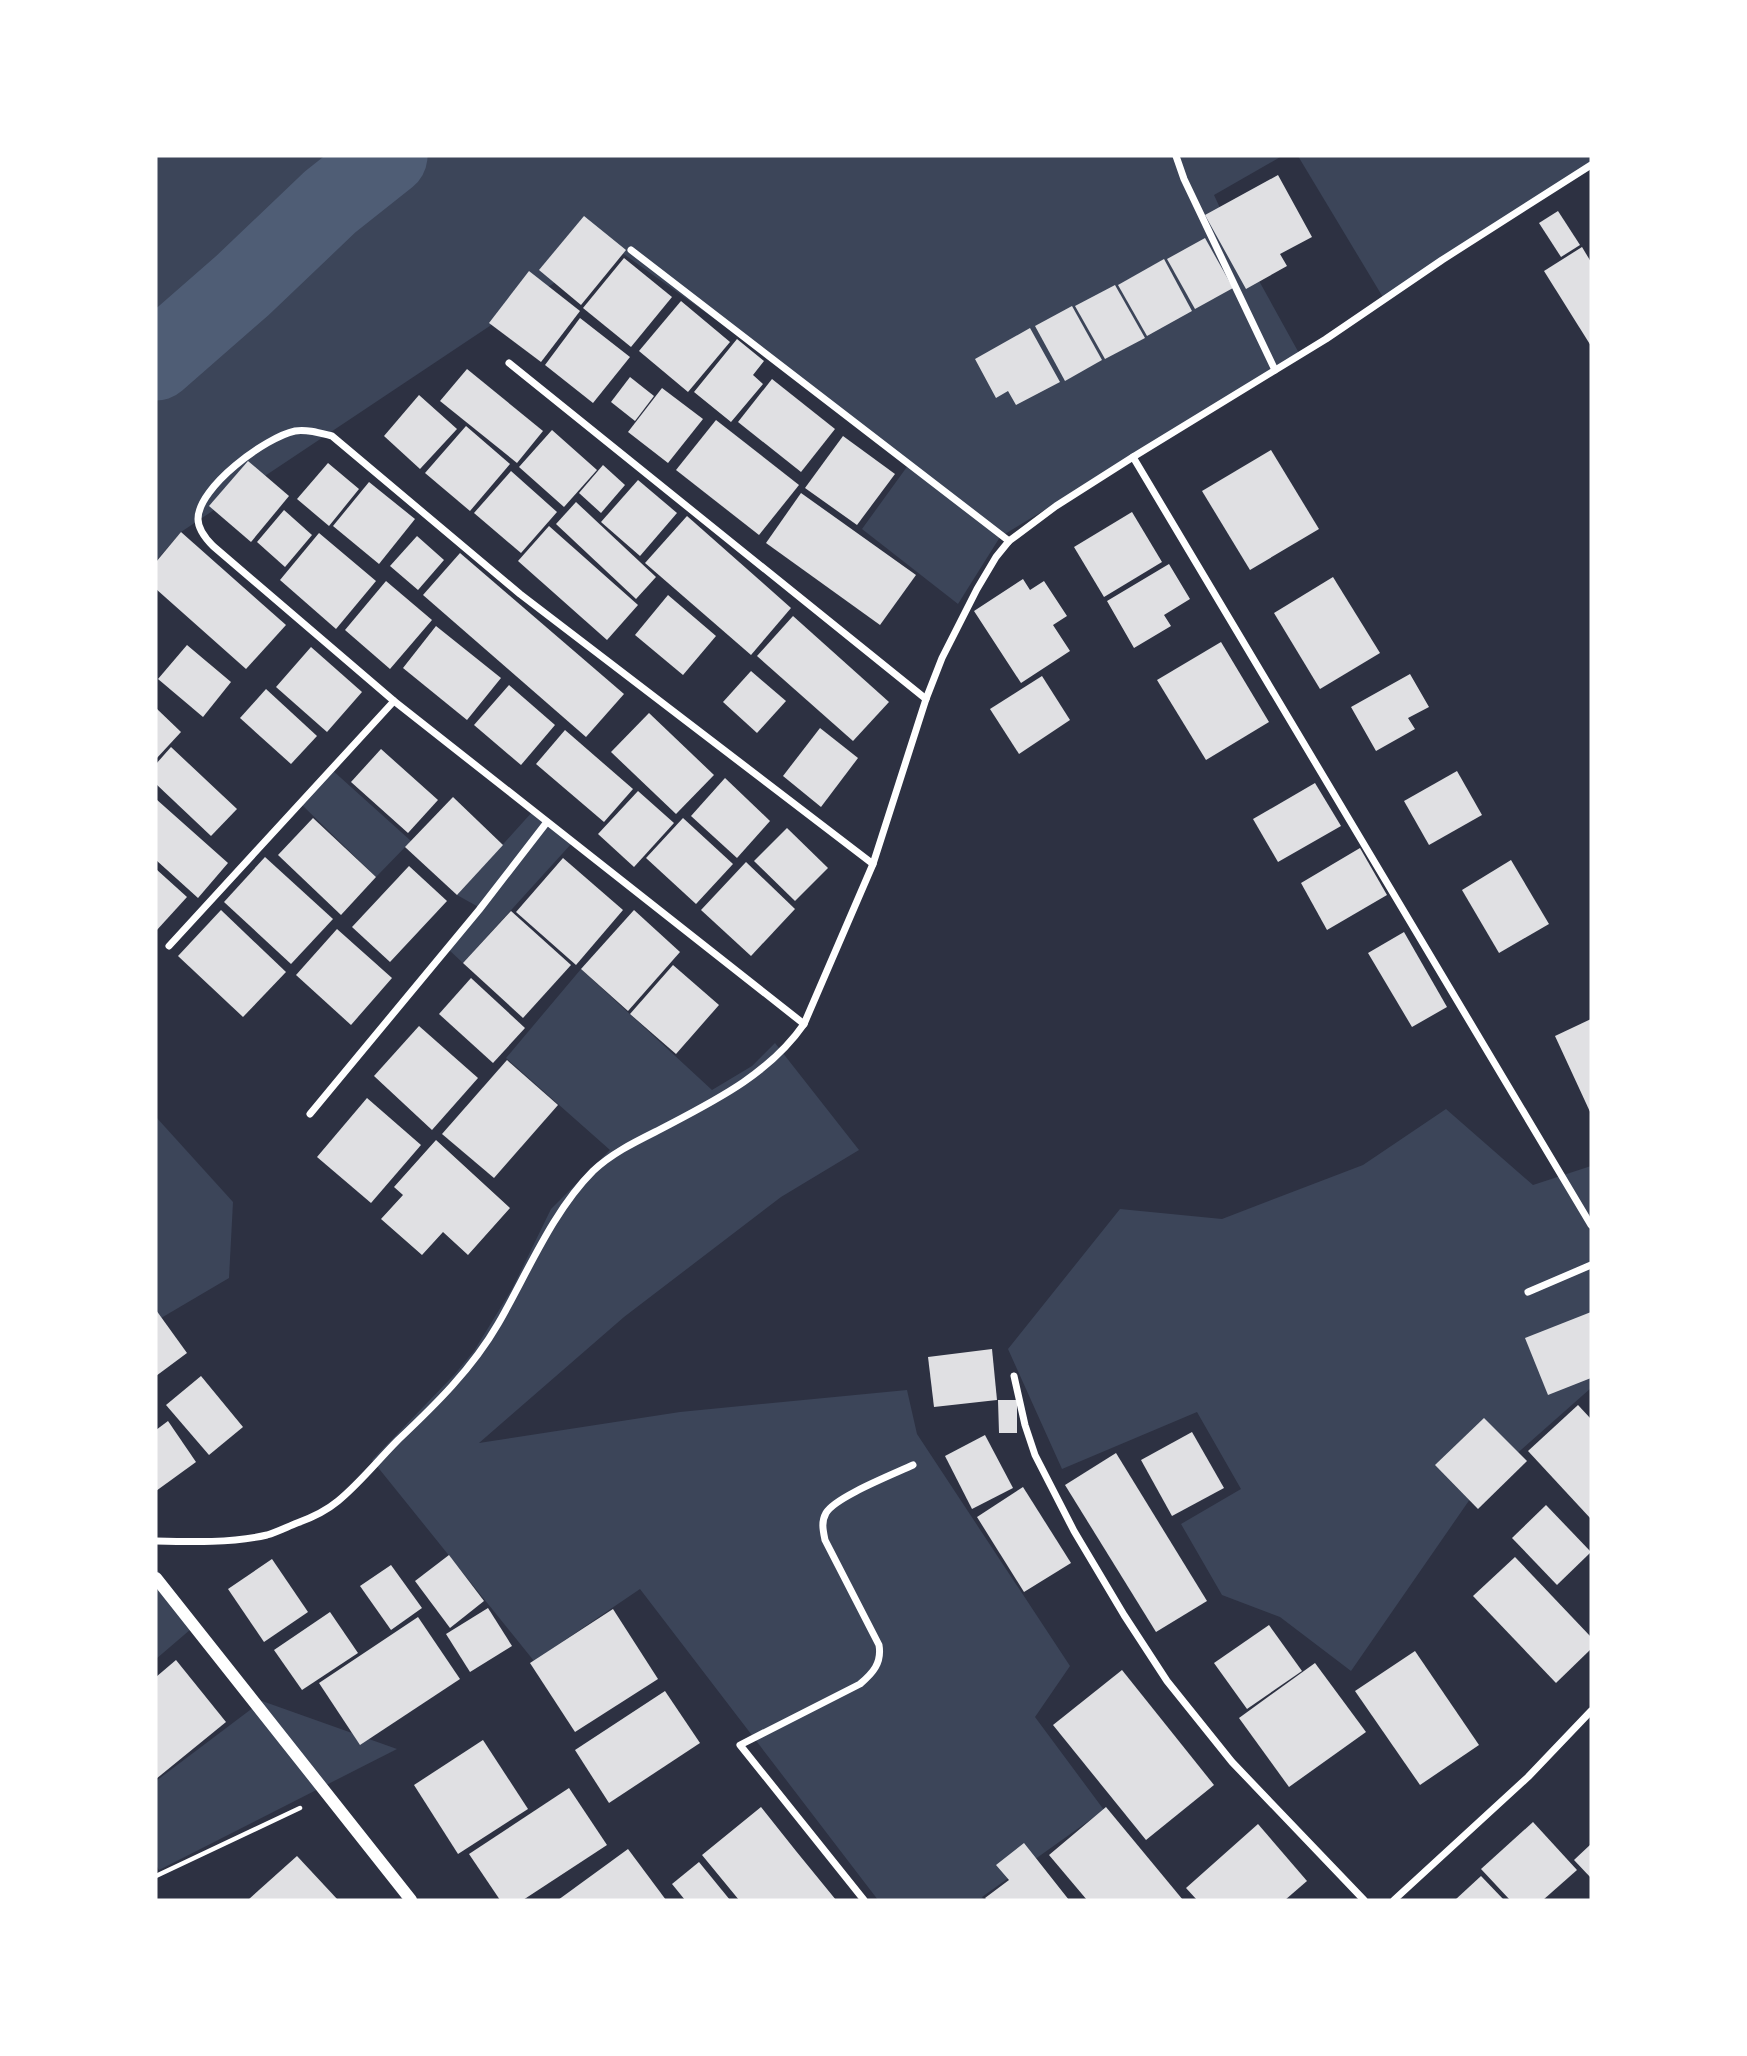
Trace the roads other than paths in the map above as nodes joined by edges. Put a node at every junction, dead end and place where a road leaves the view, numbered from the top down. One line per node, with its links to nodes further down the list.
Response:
1 (1176, 156): 5 (street)
2 (1591, 165): 5 (street)
3 (631, 250): 7 (street)
4 (509, 363): 8 (street)
5 (1275, 370): 6 (street)
6 (1133, 457): 7 (street); 15 (street)
7 (1009, 541): 8 (street)
8 (926, 699): 11 (street)
9 (394, 701): 10 (street); 11 (street); 12 (street)
10 (547, 822): 13 (street); 14 (street)
11 (873, 864): 13 (street)
12 (169, 946)
13 (804, 1024): 20 (street)
14 (310, 1114)
15 (1591, 1225)
16 (1591, 1265): 17 (street)
17 (1528, 1292)
18 (1014, 1376): 25 (street)
19 (913, 1465): 24 (street)
20 (156, 1541)
21 (156, 1578): 23 (street)
22 (1591, 1711): 26 (street)
23 (411, 1900)
24 (864, 1900)
25 (1364, 1900)
26 (1394, 1900)

